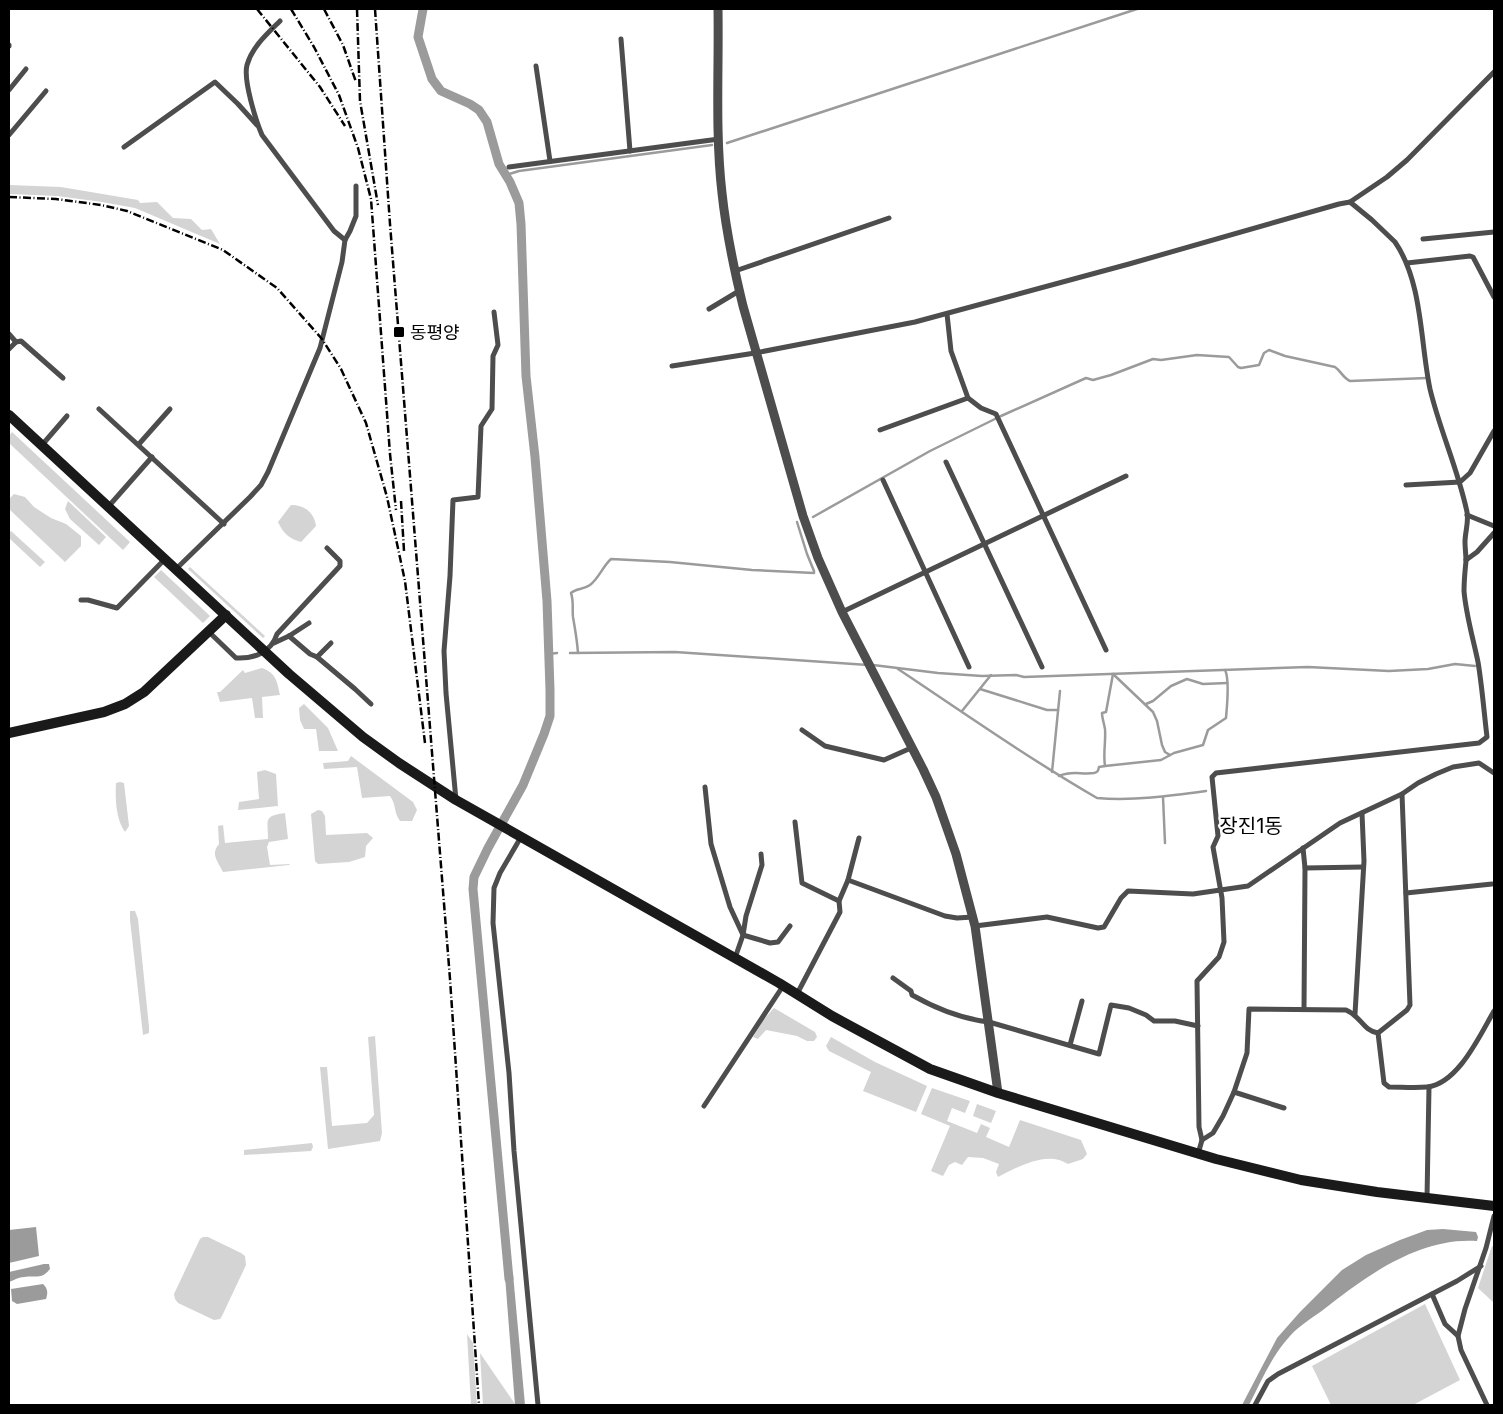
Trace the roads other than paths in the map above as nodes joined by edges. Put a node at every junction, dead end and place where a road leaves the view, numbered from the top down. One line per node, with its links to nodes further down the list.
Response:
1 (718, 9): 11 (street)
2 (280, 22): 9 (street)
3 (621, 39): 13 (street)
4 (536, 66): 14 (street)
5 (26, 69): 7 (street)
6 (1494, 72): 17 (street)
7 (9, 90)
8 (46, 90): 10 (street)
9 (259, 127): 12 (street); 21 (street)
10 (9, 135)
11 (718, 139): 13 (street); 23 (street)
12 (124, 147)
13 (630, 151): 14 (street)
14 (550, 161): 15 (street)
15 (509, 167)
16 (356, 186): 21 (street)
17 (1350, 202): 22 (street); 28 (street)
18 (889, 218): 23 (street)
19 (1494, 232): 20 (street)
20 (1424, 239)
21 (345, 240): 53 (street)
22 (1407, 263): 25 (street); 48 (street)
23 (735, 271): 24 (street)
24 (739, 291): 26 (street); 32 (street)
25 (1494, 297)
26 (709, 309)
27 (494, 312): 82 (street)
28 (947, 314): 32 (street); 35 (street)
29 (9, 334): 30 (street)
30 (16, 342): 31 (street); 34 (street)
31 (9, 349)
32 (755, 353): 33 (street); 63 (street)
33 (672, 366)
34 (63, 378)
35 (968, 398): 40 (street); 52 (street)
36 (99, 409): 42 (street)
37 (170, 409): 42 (street)
38 (9, 415): 43 (main road)
39 (68, 416): 43 (street)
40 (880, 430)
41 (1494, 431): 48 (street)
42 (139, 444): 44 (street)
43 (42, 446): 50 (main road)
44 (152, 457): 50 (street); 53 (street)
45 (946, 462): 56 (street)
46 (1126, 476): 52 (street)
47 (883, 480): 61 (street)
48 (1460, 482): 49 (street); 51 (street)
49 (1406, 485)
50 (108, 507): 58 (main road)
51 (1467, 515): 54 (street); 59 (street)
52 (1043, 516): 56 (street); 70 (street)
53 (224, 524): 60 (street)
54 (1494, 526)
55 (1494, 533): 59 (street)
56 (984, 544): 61 (street); 74 (street)
57 (328, 548): 68 (street)
58 (165, 559): 60 (main road); 62 (street)
59 (1466, 560): 93 (street)
60 (176, 570): 64 (main road)
61 (925, 572): 63 (street); 73 (street)
62 (81, 600)
63 (842, 612): 78 (street)
64 (226, 616): 66 (main road); 71 (main road)
65 (309, 622): 67 (street)
66 (209, 632): 71 (street); 77 (main road)
67 (289, 636): 68 (street); 72 (street)
68 (274, 643): 71 (street)
69 (331, 643): 72 (street)
70 (1106, 650)
71 (264, 651): 82 (main road)
72 (317, 657): 75 (street)
73 (969, 667)
74 (1042, 667)
75 (371, 704)
76 (802, 730): 78 (street)
77 (9, 733)
78 (911, 748): 96 (street)
79 (1494, 773): 81 (street)
80 (705, 787): 98 (street)
81 (1402, 794): 83 (street); 94 (street)
82 (456, 800): 85 (main road)
83 (1362, 813): 87 (street); 89 (street)
84 (795, 822): 95 (street)
85 (521, 837): 99 (main road); 124 (street)
86 (859, 838): 91 (street)
87 (1303, 848): 90 (street); 93 (street)
88 (761, 854): 98 (street)
89 (1363, 867): 90 (street); 106 (street)
90 (1305, 868): 104 (street)
91 (848, 880): 95 (street); 96 (street)
92 (1492, 884): 94 (street)
93 (1220, 891): 96 (street); 108 (street)
94 (1406, 893): 109 (street)
95 (839, 901): 102 (street)
96 (974, 922): 107 (street)
97 (790, 926): 98 (street)
98 (743, 935): 99 (street)
99 (734, 958): 101 (main road)
100 (894, 978): 107 (street)
101 (783, 986): 102 (main road); 114 (street)
102 (797, 994): 113 (main road)
103 (1082, 1001): 110 (street)
104 (1304, 1009): 106 (street); 112 (street)
105 (1494, 1011): 111 (street)
106 (1355, 1014): 109 (street)
107 (989, 1022): 110 (street); 113 (street)
108 (1198, 1026): 110 (street); 116 (street)
109 (1378, 1033): 111 (street)
110 (1070, 1045)
111 (1429, 1087): 118 (street)
112 (1234, 1092): 115 (street); 116 (street)
113 (998, 1093): 117 (main road)
114 (704, 1106)
115 (1284, 1108)
116 (1202, 1140): 117 (street)
117 (1198, 1154): 118 (main road)
118 (1427, 1198): 119 (main road)
119 (1494, 1206)
120 (1494, 1216): 121 (street)
121 (1481, 1266): 122 (street); 123 (street)
122 (1432, 1294): 123 (street); 125 (street)
123 (1458, 1336): 126 (street)
124 (538, 1405)
125 (1255, 1405)
126 (1488, 1405)

